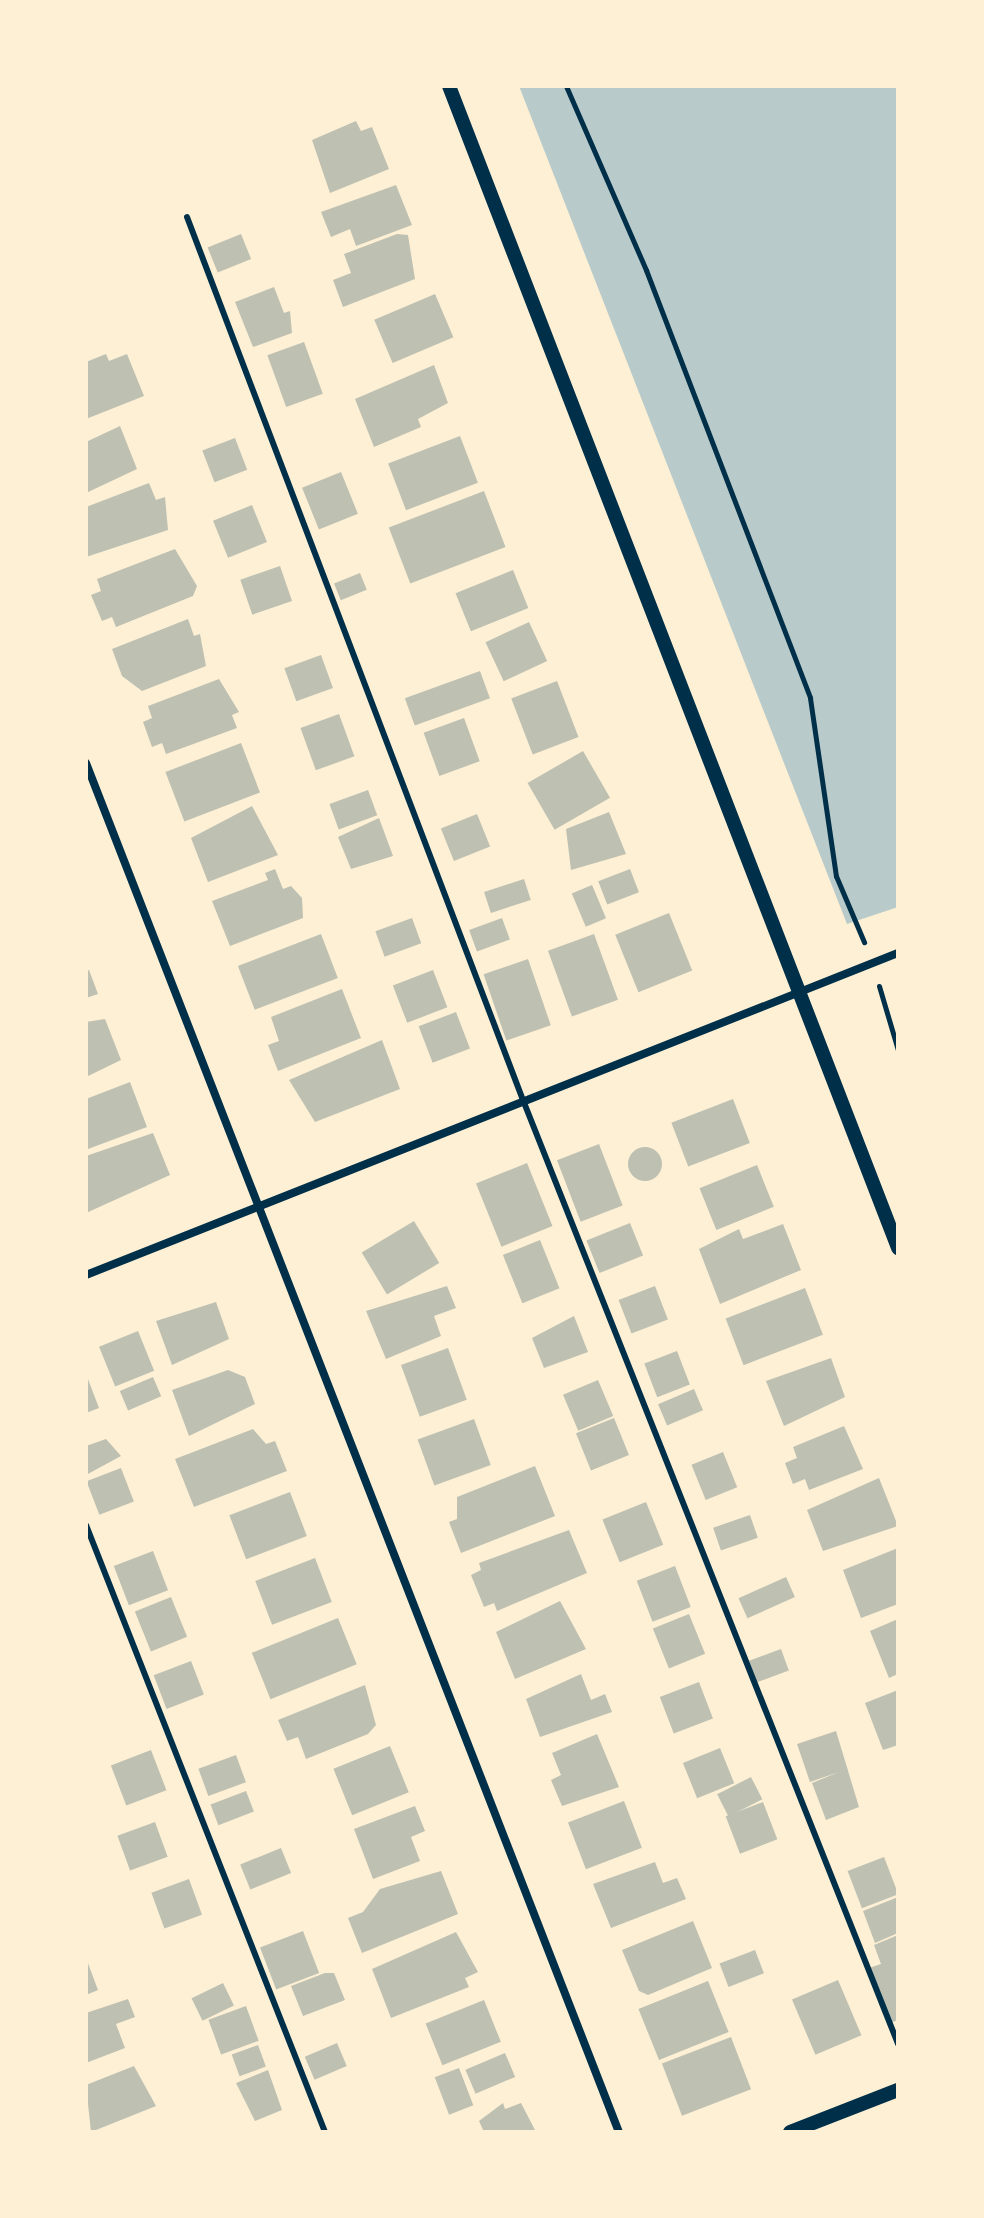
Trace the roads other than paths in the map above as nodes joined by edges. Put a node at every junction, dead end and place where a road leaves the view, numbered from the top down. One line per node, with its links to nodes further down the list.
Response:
1 (449, 86): 5 (street)
2 (187, 217): 6 (lane)
3 (86, 763): 7 (street)
4 (898, 953): 5 (street)
5 (798, 993): 6 (street); 8 (street)
6 (523, 1100): 7 (street); 11 (lane)
7 (256, 1204): 9 (street); 14 (street)
8 (898, 1248)
9 (86, 1275)
10 (86, 1525): 13 (lane)
11 (898, 2044)
12 (898, 2090): 15 (street)
13 (325, 2132)
14 (619, 2132)
15 (790, 2132)

